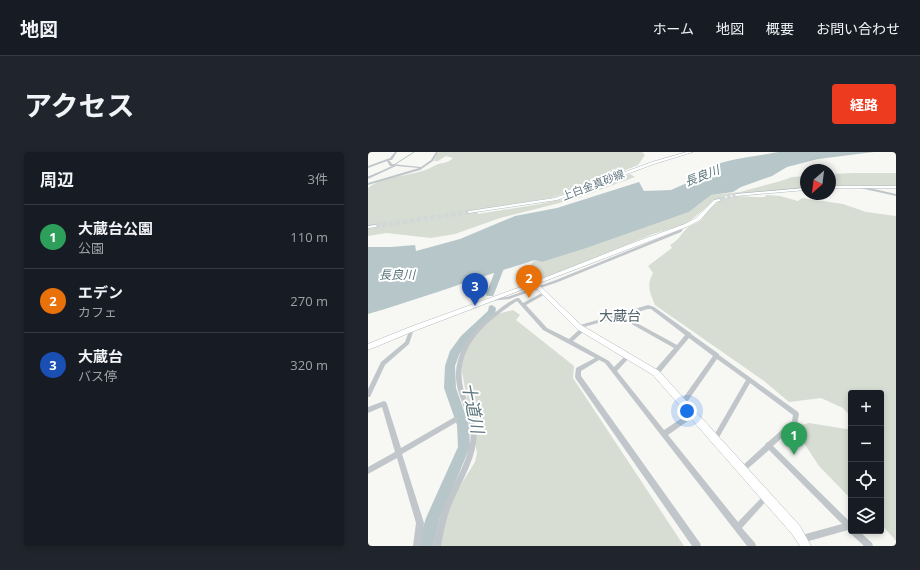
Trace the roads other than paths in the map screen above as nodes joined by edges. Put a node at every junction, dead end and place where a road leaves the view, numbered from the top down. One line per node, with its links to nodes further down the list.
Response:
1 (396, 152): 4 (street)
2 (437, 152): 7 (street)
3 (691, 152): 17 (street, 上白金真砂線)
4 (388, 160): 5 (street); 6 (street)
5 (395, 165): 7 (street); 8 (street)
6 (368, 167)
7 (422, 168): 9 (street)
8 (368, 178)
9 (368, 184)
10 (861, 186): 11 (street); 12 (street); 15 (street)
11 (836, 187)
12 (896, 187)
13 (800, 190): 14 (street)
14 (736, 195)
15 (896, 195)
16 (719, 200): 20 (street)
17 (469, 212)
18 (375, 226): 19 (street)
19 (368, 227)
20 (682, 227): 21 (street); 23 (street)
21 (539, 288): 22 (street); 23 (street)
22 (545, 293): 24 (street); 26 (street)
23 (490, 300): 27 (street)
24 (523, 305): 29 (street); 56 (street)
25 (619, 315): 26 (street); 28 (street); 31 (street)
26 (581, 328): 29 (street); 32 (street)
27 (412, 329): 30 (street); 38 (street)
28 (688, 334): 31 (street); 33 (street)
29 (570, 341): 34 (street)
30 (368, 347)
31 (676, 347): 36 (street)
32 (628, 356): 35 (street); 36 (street)
33 (717, 356): 37 (street); 39 (street)
34 (599, 358): 35 (street); 57 (street)
35 (614, 371): 43 (street)
36 (656, 373): 39 (street)
37 (749, 380): 44 (street); 45 (street)
38 (368, 395)
39 (683, 403): 41 (street)
40 (368, 410): 46 (street)
41 (694, 414): 43 (street); 44 (street)
42 (455, 420): 46 (street)
43 (664, 434): 51 (street)
44 (715, 439): 47 (street)
45 (768, 445): 47 (street); 50 (street)
46 (399, 453): 48 (street); 55 (street)
47 (743, 469): 49 (street)
48 (368, 471)
49 (767, 496): 51 (street); 54 (street)
50 (848, 525)
51 (738, 527): 58 (street)
52 (848, 529): 54 (street)
53 (857, 534): 59 (street)
54 (804, 542)
55 (417, 546)
56 (437, 546)
57 (697, 546)
58 (752, 546)
59 (869, 546)

